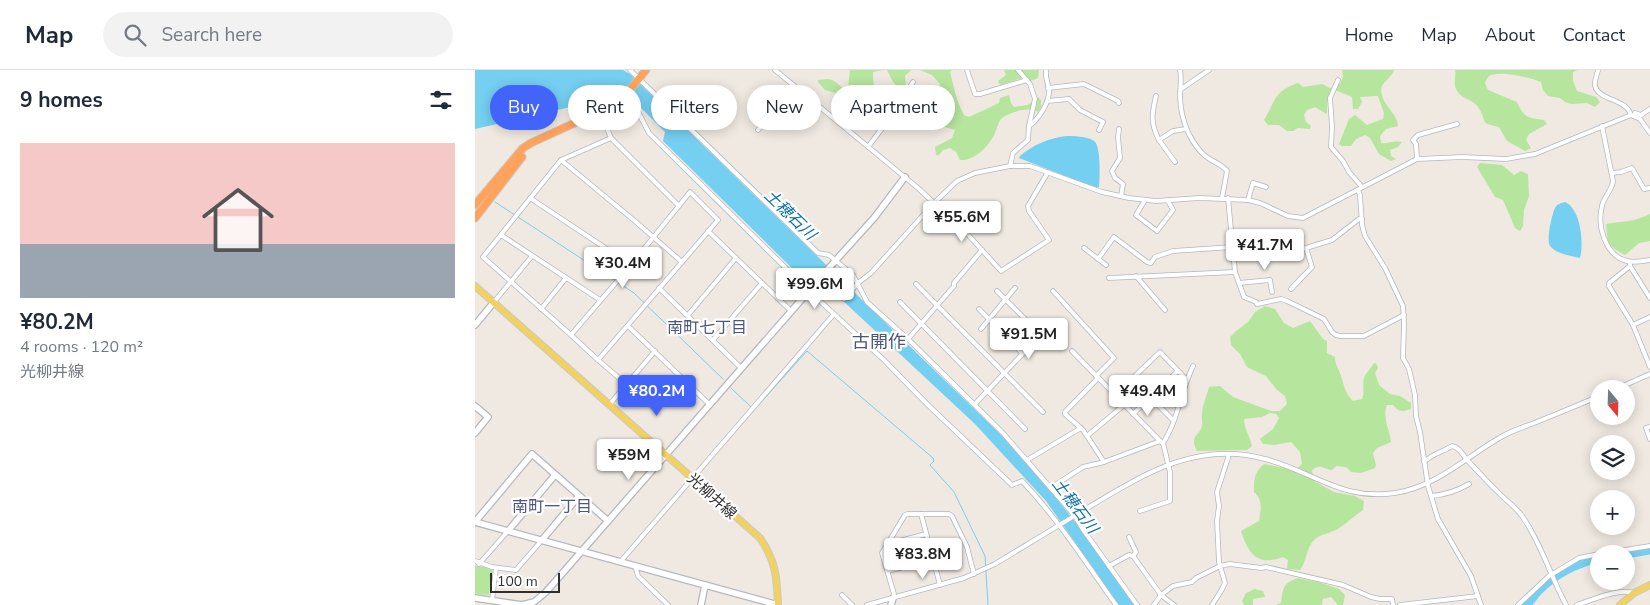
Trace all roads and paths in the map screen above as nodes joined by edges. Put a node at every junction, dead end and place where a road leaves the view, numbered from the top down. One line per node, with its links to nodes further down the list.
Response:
1 (646, 70): 10 (highway)
2 (775, 70): 15 (street)
3 (967, 70): 11 (street)
4 (1018, 70): 11 (street)
5 (1046, 70): 16 (street)
6 (1180, 70): 17 (street)
7 (1209, 70): 17 (street)
8 (1598, 70): 23 (street)
9 (632, 71): 10 (street)
10 (639, 79): 14 (highway); 70 (street)
11 (1027, 80): 26 (street)
12 (1338, 80): 47 (street)
13 (913, 82): 37 (street)
14 (634, 85)
15 (792, 85)
16 (1048, 88): 19 (street); 20 (street)
17 (1181, 89): 30 (street)
18 (1156, 96): 36 (street)
19 (1047, 101): 26 (street); 32 (street)
20 (1119, 103)
21 (821, 109): 37 (street)
22 (1650, 109): 23 (street)
23 (1631, 113): 27 (street); 33 (street)
24 (641, 118): 91 (street)
25 (1457, 124): 38 (street)
26 (1029, 126): 41 (street)
27 (1602, 126): 38 (street); 43 (street)
28 (568, 127): 34 (highway)
29 (1119, 129): 48 (street)
30 (1186, 129): 36 (street); 50 (street)
31 (608, 130): 35 (street)
32 (1099, 130)
33 (1650, 133)
34 (543, 138): 56 (highway); 58 (highway)
35 (611, 138): 39 (street); 57 (street)
36 (1159, 140): 40 (street)
37 (867, 147): 44 (street)
38 (1417, 159): 47 (street)
39 (561, 160): 49 (street); 62 (street)
40 (1175, 162)
41 (1010, 166): 42 (street); 55 (street)
42 (1048, 172): 48 (street); 66 (street)
43 (1612, 173): 46 (street); 74 (street)
44 (905, 177): 55 (street); 70 (street)
45 (1266, 187): 53 (street)
46 (1650, 188)
47 (1360, 189): 53 (street); 59 (street)
48 (1121, 196): 52 (street)
49 (530, 198): 61 (street); 75 (street)
50 (1222, 198): 51 (street); 54 (street)
51 (1228, 198): 53 (street); 63 (street)
52 (1145, 200): 54 (street); 54 (street)
53 (1248, 200)
54 (1168, 201)
55 (934, 203): 66 (street); 83 (street)
56 (475, 205)
57 (679, 206): 60 (street); 62 (street)
58 (475, 218)
59 (1362, 219): 65 (street); 107 (street)
60 (708, 231): 69 (street); 73 (street)
61 (501, 235): 68 (street); 81 (street)
62 (653, 237): 73 (street); 75 (street)
63 (1233, 247): 71 (street); 77 (street)
64 (1084, 248): 71 (street)
65 (1306, 248): 67 (street); 89 (street)
66 (982, 250): 100 (street)
67 (1258, 251)
68 (532, 256): 79 (street); 81 (street)
69 (736, 258): 82 (street); 106 (street)
70 (835, 260): 83 (street); 91 (street)
71 (1099, 260): 76 (street)
72 (1650, 260): 74 (street)
73 (682, 262): 87 (street)
74 (1630, 264): 94 (street); 113 (street)
75 (631, 265): 97 (street)
76 (1106, 265)
77 (1235, 272): 78 (street); 84 (street)
78 (1135, 276): 80 (street); 103 (street)
79 (566, 278): 97 (street); 102 (street)
80 (1109, 278)
81 (510, 281): 98 (street); 102 (street)
82 (762, 283): 104 (street); 119 (street)
83 (858, 283): 95 (street); 118 (street)
84 (1239, 283): 93 (street); 107 (street)
85 (916, 284): 100 (street)
86 (475, 286): 98 (main road, 光柳井線)
87 (659, 288): 106 (street); 114 (street)
88 (1015, 288): 96 (street)
89 (1291, 289)
90 (1053, 290): 130 (street)
91 (809, 291): 104 (street); 105 (street)
92 (997, 291): 96 (street)
93 (1272, 292)
94 (1650, 298)
95 (844, 299)
96 (1005, 299): 109 (street); 116 (street)
97 (600, 300): 117 (street)
98 (494, 302): 111 (street); 141 (main road, 光柳井線)
99 (900, 302): 110 (street)
100 (938, 305): 110 (street); 128 (street)
101 (979, 308): 109 (street)
102 (541, 309): 117 (street)
103 (1165, 310)
104 (791, 311): 126 (street)
105 (834, 314): 162 (street); 173 (street)
106 (688, 315): 119 (street)
107 (1403, 315): 159 (street)
108 (1650, 317): 113 (street)
109 (989, 319): 115 (street); 122 (street)
110 (921, 324): 118 (street); 135 (street)
111 (475, 325)
112 (1050, 325): 116 (street)
113 (1633, 325): 125 (street)
114 (628, 326): 120 (street); 123 (street)
115 (981, 329)
116 (1041, 334): 122 (street)
117 (571, 335): 123 (street)
118 (908, 339): 140 (street)
119 (713, 340): 126 (street)
120 (655, 351): 131 (street); 134 (street)
121 (1072, 351): 130 (street)
122 (1023, 353): 128 (street)
123 (598, 360): 134 (street)
124 (1193, 366): 132 (street)
125 (1650, 367)
126 (741, 368): 139 (street)
127 (1178, 371): 132 (street); 136 (street); 137 (street)
128 (1004, 373): 135 (street); 144 (street)
129 (1650, 374): 133 (street)
130 (1097, 377): 136 (street); 148 (street)
131 (681, 378): 134 (street); 139 (street)
132 (1187, 379): 146 (street)
133 (1635, 381)
134 (627, 384): 141 (street)
135 (987, 391): 140 (street); 149 (street)
136 (1115, 395): 142 (street)
137 (1151, 398): 145 (street); 146 (street)
138 (1590, 400): 156 (street)
139 (709, 404): 155 (street)
140 (975, 404): 157 (street)
141 (609, 405): 155 (main road, 光柳井線)
142 (1124, 405): 145 (street); 151 (street)
143 (475, 406): 150 (street)
144 (1043, 412)
145 (1133, 414): 153 (street)
146 (1173, 420): 153 (street)
147 (1650, 427): 152 (street)
148 (1081, 428): 151 (street); 157 (street)
149 (1025, 429)
150 (475, 433)
151 (1087, 436): 158 (street)
152 (1650, 439)
153 (1161, 442): 158 (street); 160 (street)
154 (1228, 454): 160 (street); 163 (street); 189 (street)
155 (666, 455): 162 (main road, 光柳井線); 171 (street)
156 (1466, 459): 159 (street); 163 (street); 193 (street)
157 (1027, 460): 165 (street)
158 (1104, 462): 165 (street)
159 (1424, 462): 163 (street)
160 (1168, 464): 168 (street); 170 (street)
161 (555, 475): 166 (street); 172 (street); 174 (street)
162 (693, 478): 185 (street); 206 (main road, 光柳井線)
163 (1427, 483): 167 (street)
164 (1469, 484): 167 (street)
165 (1052, 488): 170 (street)
166 (579, 496): 171 (street); 177 (street)
167 (1431, 496): 200 (street)
168 (1140, 511)
169 (921, 514): 175 (street); 178 (street); 192 (street)
170 (1074, 516): 173 (street); 188 (street)
171 (608, 521): 181 (street)
172 (475, 522): 174 (street)
173 (1060, 525): 192 (street); 210 (street)
174 (508, 531): 177 (street); 186 (street)
175 (926, 534): 178 (street); 184 (street)
176 (1129, 537): 182 (street)
177 (542, 540): 181 (street); 190 (street)
178 (889, 542): 191 (street)
179 (1650, 546): 180 (street)
180 (1635, 548)
181 (583, 550): 185 (street); 203 (street)
182 (1133, 556): 188 (street); 199 (street)
183 (1590, 556): 193 (street)
184 (932, 559): 191 (street); 195 (street)
185 (621, 561): 187 (street)
186 (477, 562): 190 (street)
187 (635, 565): 194 (street); 204 (street)
188 (1109, 566): 211 (street)
189 (1220, 566): 199 (street); 214 (street); 215 (street)
190 (497, 568): 203 (street)
191 (887, 572): 202 (street)
192 (974, 574): 195 (street)
193 (1551, 576): 218 (street); 219 (street)
194 (705, 585): 205 (street); 206 (street)
195 (939, 585): 202 (street)
196 (1650, 585): 197 (main road)
197 (1633, 593): 220 (street); 221 (main road)
198 (842, 595): 207 (street)
199 (1161, 595): 212 (street); 213 (street)
200 (1478, 596): 216 (street); 217 (street)
201 (475, 598): 203 (street)
202 (893, 598): 208 (street); 209 (street)
203 (491, 601)
204 (667, 605)
205 (701, 605)
206 (779, 605)
207 (852, 605)
208 (867, 605)
209 (891, 605)
210 (1116, 605)
211 (1137, 605)
212 (1154, 605)
213 (1174, 605)
214 (1212, 605)
215 (1393, 605)
216 (1400, 605)
217 (1481, 605)
218 (1519, 605)
219 (1565, 605)
220 (1577, 605)
221 (1621, 605)

